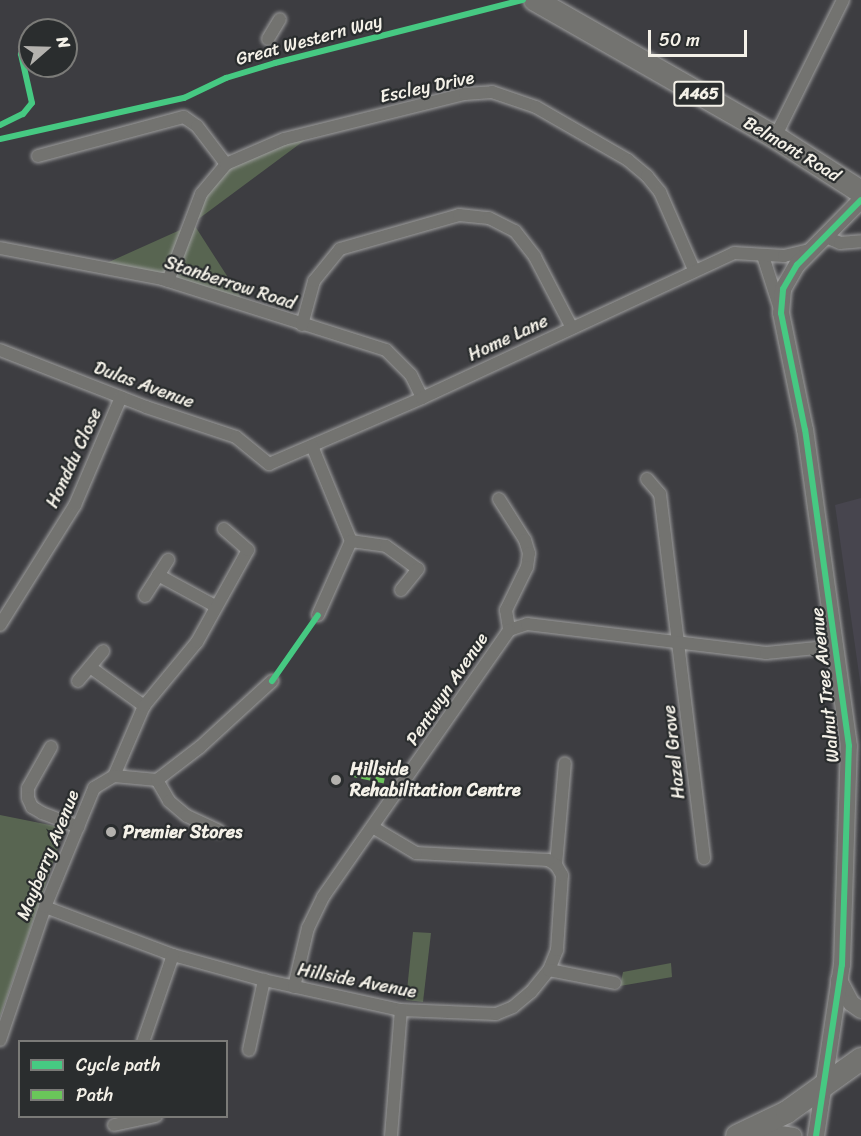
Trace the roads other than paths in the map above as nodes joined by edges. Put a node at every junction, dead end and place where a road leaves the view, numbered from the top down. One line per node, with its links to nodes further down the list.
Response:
1 (535, 0): 5 (highway, Belmont Road / A465)
2 (843, 0): 5 (street)
3 (280, 19): 4 (street)
4 (268, 39)
5 (775, 138): 8 (highway, Belmont Road / A465)
6 (38, 156): 7 (street)
7 (226, 164): 15 (street, Escley Drive); 16 (street, Escley Drive)
8 (861, 192)
9 (861, 200): 10 (street, Walnut Tree Avenue)
10 (826, 237): 11 (street); 13 (street, Walnut Tree Avenue)
11 (861, 241)
12 (0, 248): 16 (street, Stanberrow Road)
13 (811, 250): 14 (street, Home Lane); 17 (street, Walnut Tree Avenue)
14 (763, 256): 15 (street, Home Lane); 17 (street)
15 (694, 270): 19 (street, Home Lane)
16 (168, 281): 18 (street, Stanberrow Road)
17 (781, 313): 38 (street, Walnut Tree Avenue)
18 (302, 325): 19 (street); 22 (street, Stanberrow Road)
19 (572, 328): 22 (street, Home Lane)
20 (0, 350): 21 (street, Dulas Avenue)
21 (121, 397): 24 (street, Dulas Avenue); 35 (street, Honddu Close)
22 (422, 398): 23 (street, Home Lane)
23 (312, 446): 24 (street, Home Lane); 28 (street)
24 (269, 464)
25 (647, 478): 37 (street, Hazel Grove)
26 (499, 499): 36 (street)
27 (224, 529): 33 (street)
28 (351, 541): 31 (street); 34 (street)
29 (168, 560): 30 (street)
30 (158, 575): 32 (street); 33 (street)
31 (402, 590)
32 (145, 596)
33 (215, 606): 43 (street)
34 (318, 615)
35 (0, 625)
36 (509, 630): 37 (street); 49 (street, Pentwyn Avenue)
37 (680, 642): 38 (street); 51 (street, Hazel Grove)
38 (837, 646): 56 (street, Walnut Tree Avenue)
39 (103, 651): 40 (street)
40 (90, 667): 41 (street); 43 (street)
41 (78, 681)
42 (272, 681): 47 (street)
43 (144, 706): 46 (street)
44 (51, 747): 48 (street)
45 (565, 763): 52 (street, Hillside Avenue)
46 (114, 776): 47 (street); 48 (street, Mayberry Avenue)
47 (157, 780): 50 (street)
48 (78, 827): 53 (street, Mayberry Avenue)
49 (374, 828): 52 (street); 59 (street, Pentwyn Avenue)
50 (219, 831)
51 (704, 858)
52 (556, 865): 55 (street, Hillside Avenue)
53 (45, 907): 54 (street, Hillside Avenue); 62 (street, Mayberry Avenue)
54 (173, 955): 57 (street, Hillside Avenue); 63 (street)
55 (549, 970): 58 (street); 60 (street, Hillside Avenue)
56 (839, 980): 61 (street); 66 (street, Walnut Tree Avenue)
57 (264, 981): 59 (street, Hillside Avenue); 64 (street)
58 (615, 983)
59 (294, 987): 60 (street, Hillside Avenue)
60 (401, 1010): 70 (street)
61 (861, 1010)
62 (0, 1040)
63 (143, 1040)
64 (249, 1050)
65 (861, 1059): 66 (highway)
66 (821, 1091): 69 (highway); 72 (street, Walnut Tree Avenue)
67 (140, 1118): 68 (street)
68 (116, 1121)
69 (745, 1133): 71 (street)
70 (391, 1136)
71 (794, 1136)
72 (816, 1136)

